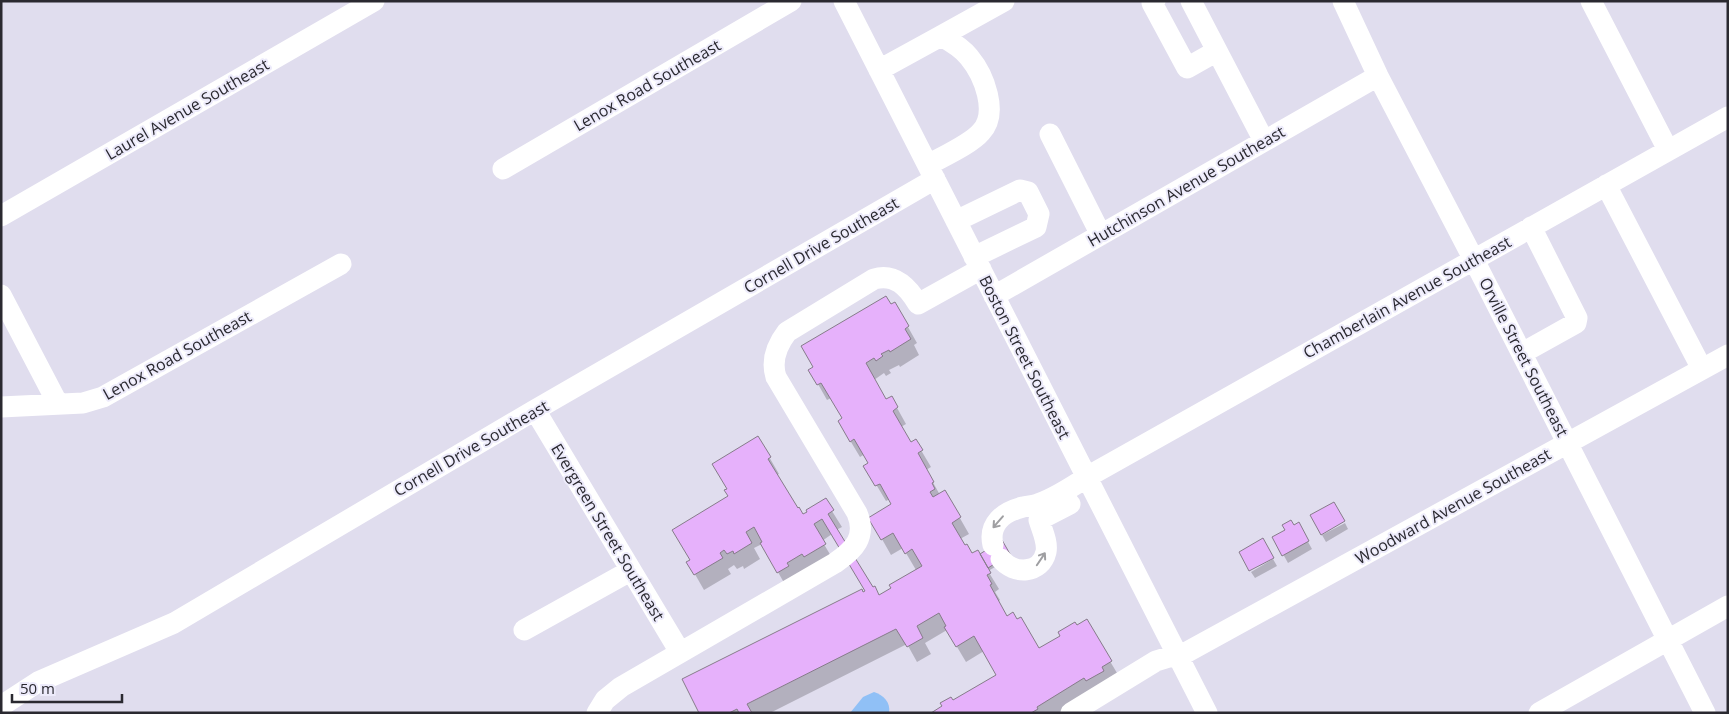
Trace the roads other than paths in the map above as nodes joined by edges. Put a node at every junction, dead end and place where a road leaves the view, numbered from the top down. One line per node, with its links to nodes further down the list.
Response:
1 (374, 1): 20 (street, Laurel Avenue Southeast)
2 (791, 1): 17 (street, Lenox Road Southeast)
3 (844, 1): 11 (street, Boston Street Southeast)
4 (1004, 1): 9 (street)
5 (1155, 1): 10 (street)
6 (1191, 1): 10 (street)
7 (1343, 1): 12 (street, Orville Street Southeast)
8 (1591, 1): 16 (street)
9 (942, 36): 11 (street); 18 (street, Cornell Drive Southeast)
10 (1217, 51): 15 (street)
11 (879, 70): 18 (street, Boston Street Southeast)
12 (1378, 76): 15 (street, Hutchinson Avenue Southeast); 24 (street, Orville Street Southeast)
13 (1728, 116): 16 (street, Chamberlain Avenue Southeast)
14 (1050, 134): 23 (street)
15 (1264, 141): 23 (street, Hutchinson Avenue Southeast)
16 (1668, 150): 19 (street, Chamberlain Avenue Southeast)
17 (503, 169)
18 (932, 172): 21 (street, Boston Street Southeast); 34 (street, Cornell Drive Southeast)
19 (1606, 185): 22 (street, Chamberlain Avenue Southeast); 31 (street)
20 (1, 216)
21 (956, 221): 25 (street, Boston Street Southeast); 25 (street)
22 (1531, 227): 24 (street, Chamberlain Avenue Southeast); 29 (street)
23 (1101, 235): 28 (street, Hutchinson Avenue Southeast)
24 (1474, 260): 29 (street, Orville Street Southeast); 36 (street, Chamberlain Avenue Southeast)
25 (977, 263): 28 (street, Boston Street Southeast); 43 (street)
26 (341, 264): 32 (street, Lenox Road Southeast)
27 (1, 295): 32 (street)
28 (994, 296): 36 (street, Boston Street Southeast)
29 (1522, 353): 35 (street, Orville Street Southeast)
30 (1728, 355): 31 (street, Woodward Avenue Southeast)
31 (1702, 369): 35 (street, Woodward Avenue Southeast)
32 (58, 404): 33 (street, Lenox Road Southeast)
33 (1, 407)
34 (535, 410): 39 (street, Evergreen Street Southeast); 45 (street, Cornell Drive Southeast)
35 (1568, 443): 42 (street, Orville Street Southeast); 44 (street, Woodward Avenue Southeast)
36 (1090, 484): 37 (street); 38 (street); 44 (street, Boston Street Southeast)
37 (1023, 507): 38 (street); 38 (street, one-way to 38)
38 (1040, 520)
39 (630, 571): 41 (street); 43 (street, Evergreen Street Southeast)
40 (1728, 606): 42 (street)
41 (524, 630)
42 (1668, 640): 49 (street); 50 (street, Orville Street Southeast)
43 (680, 652): 47 (street)
44 (1178, 657): 46 (street, Boston Street Southeast); 48 (street, Woodward Avenue Southeast)
45 (1, 706)
46 (1199, 710)
47 (598, 713)
48 (1071, 713)
49 (1540, 713)
50 (1705, 713)

